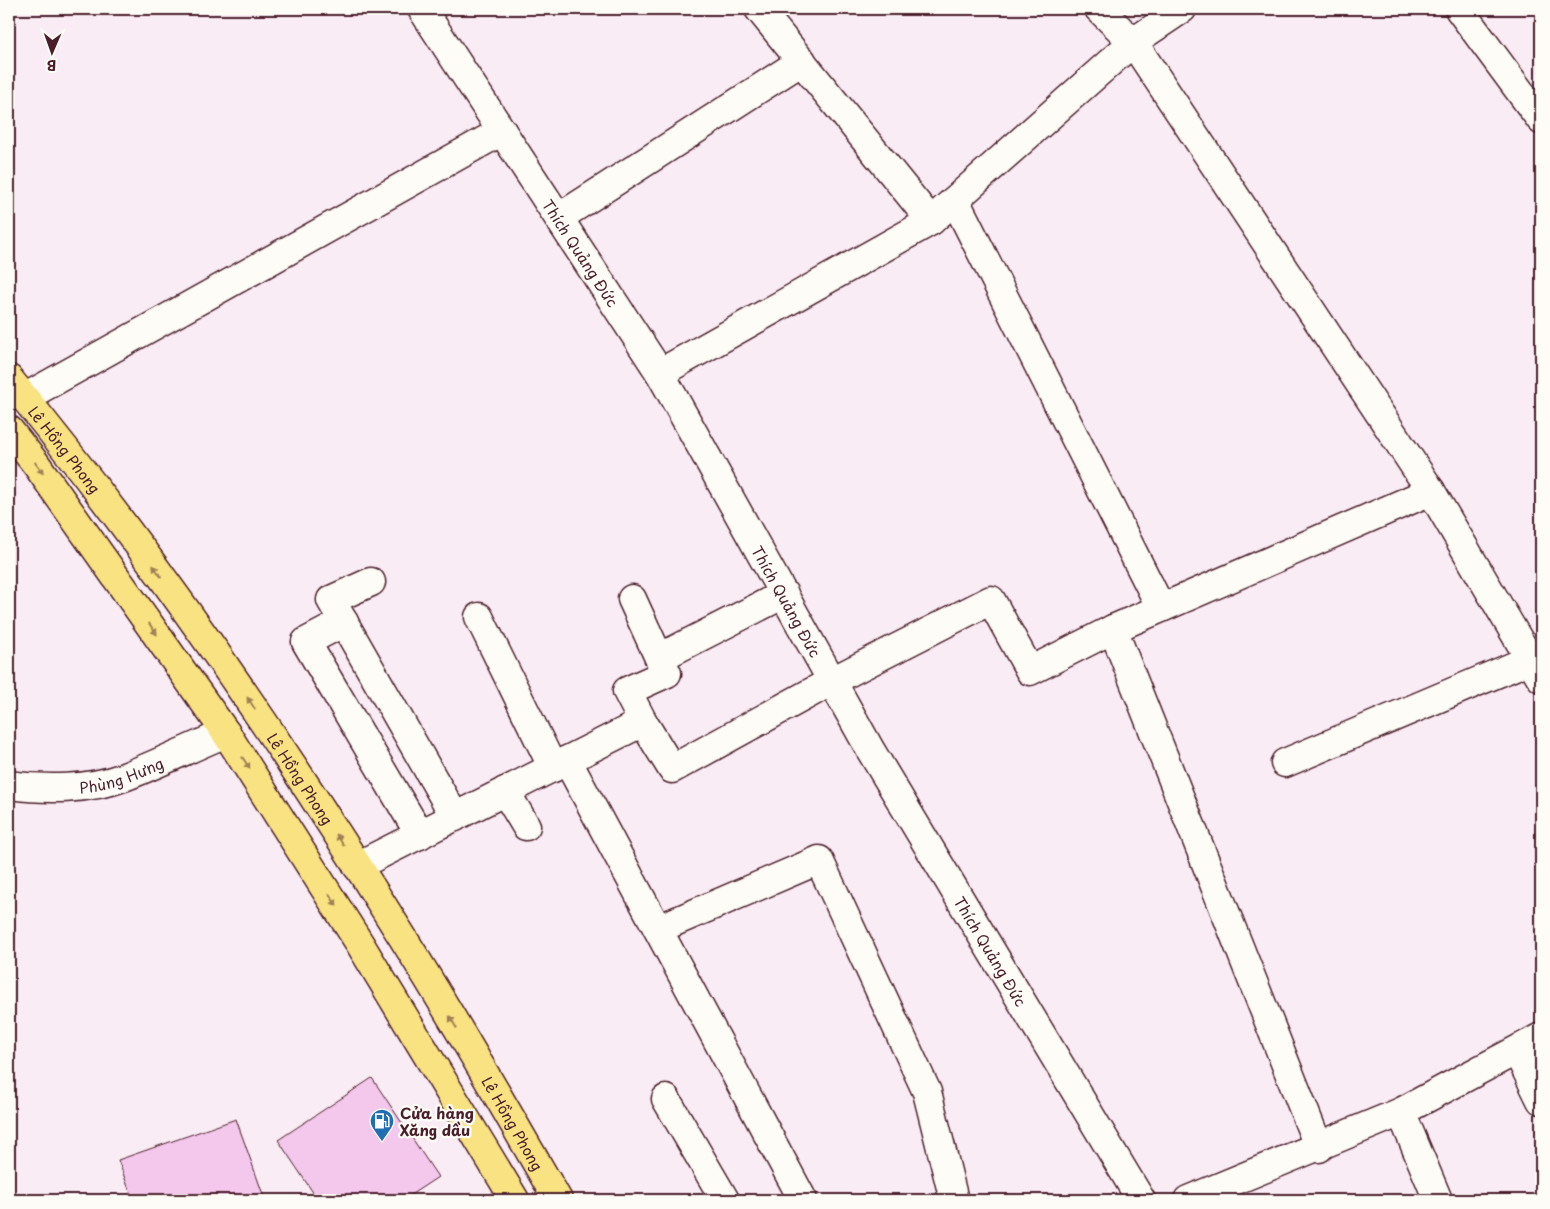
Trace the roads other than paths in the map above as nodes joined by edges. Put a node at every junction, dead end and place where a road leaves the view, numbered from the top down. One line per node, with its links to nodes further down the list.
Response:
1 (422, 9): 9 (street, Thích Quảng Đức)
2 (758, 9): 7 (street)
3 (1099, 9): 6 (street)
4 (1182, 9): 6 (street)
5 (1472, 13): 8 (street)
6 (1134, 42): 10 (street); 16 (street)
7 (802, 61): 11 (street); 12 (street)
8 (1541, 120)
9 (502, 131): 11 (street, Thích Quảng Đức); 14 (street)
10 (955, 200): 12 (street); 20 (street)
11 (560, 217): 13 (street, Thích Quảng Đức)
12 (931, 221): 13 (street)
13 (660, 373): 18 (street, Thích Quảng Đức)
14 (16, 388): 36 (main road, Lê Hồng Phong, one-way to 14)
15 (9, 430): 28 (main road, one-way to 28)
16 (1431, 491): 20 (street); 25 (street)
17 (371, 582): 22 (street)
18 (784, 594): 24 (street); 26 (street, Thích Quảng Đức)
19 (632, 599): 24 (street)
20 (1162, 608): 23 (street)
21 (479, 617): 30 (street)
22 (344, 622): 33 (street); 35 (street)
23 (1112, 629): 26 (street); 47 (street)
24 (660, 658): 27 (street)
25 (1536, 669): 29 (street)
26 (832, 682): 27 (street); 53 (street, Thích Quảng Đức)
27 (644, 722): 30 (street)
28 (226, 733): 31 (street, Phùng Hưng); 39 (main road, one-way to 39)
29 (1285, 763)
30 (560, 764): 32 (street); 38 (street)
31 (9, 784)
32 (506, 791): 33 (street); 34 (street)
33 (455, 817): 35 (street)
34 (526, 826)
35 (420, 835): 36 (street)
36 (357, 866): 37 (main road, Lê Hồng Phong)
37 (394, 923): 39 (main road); 42 (main road, Lê Hồng Phong, one-way to 37)
38 (658, 929): 51 (street); 52 (street)
39 (360, 944): 43 (main road)
40 (1541, 1037): 41 (street)
41 (1517, 1051): 45 (street); 46 (street)
42 (472, 1053): 43 (main road); 49 (main road, Lê Hồng Phong)
43 (438, 1072): 48 (main road)
44 (666, 1099): 50 (street)
45 (1541, 1100)
46 (1401, 1112): 47 (street); 55 (street)
47 (1319, 1148): 54 (street)
48 (515, 1200)
49 (558, 1200)
50 (725, 1200)
51 (803, 1200)
52 (954, 1200)
53 (1141, 1200)
54 (1188, 1200)
55 (1438, 1200)

